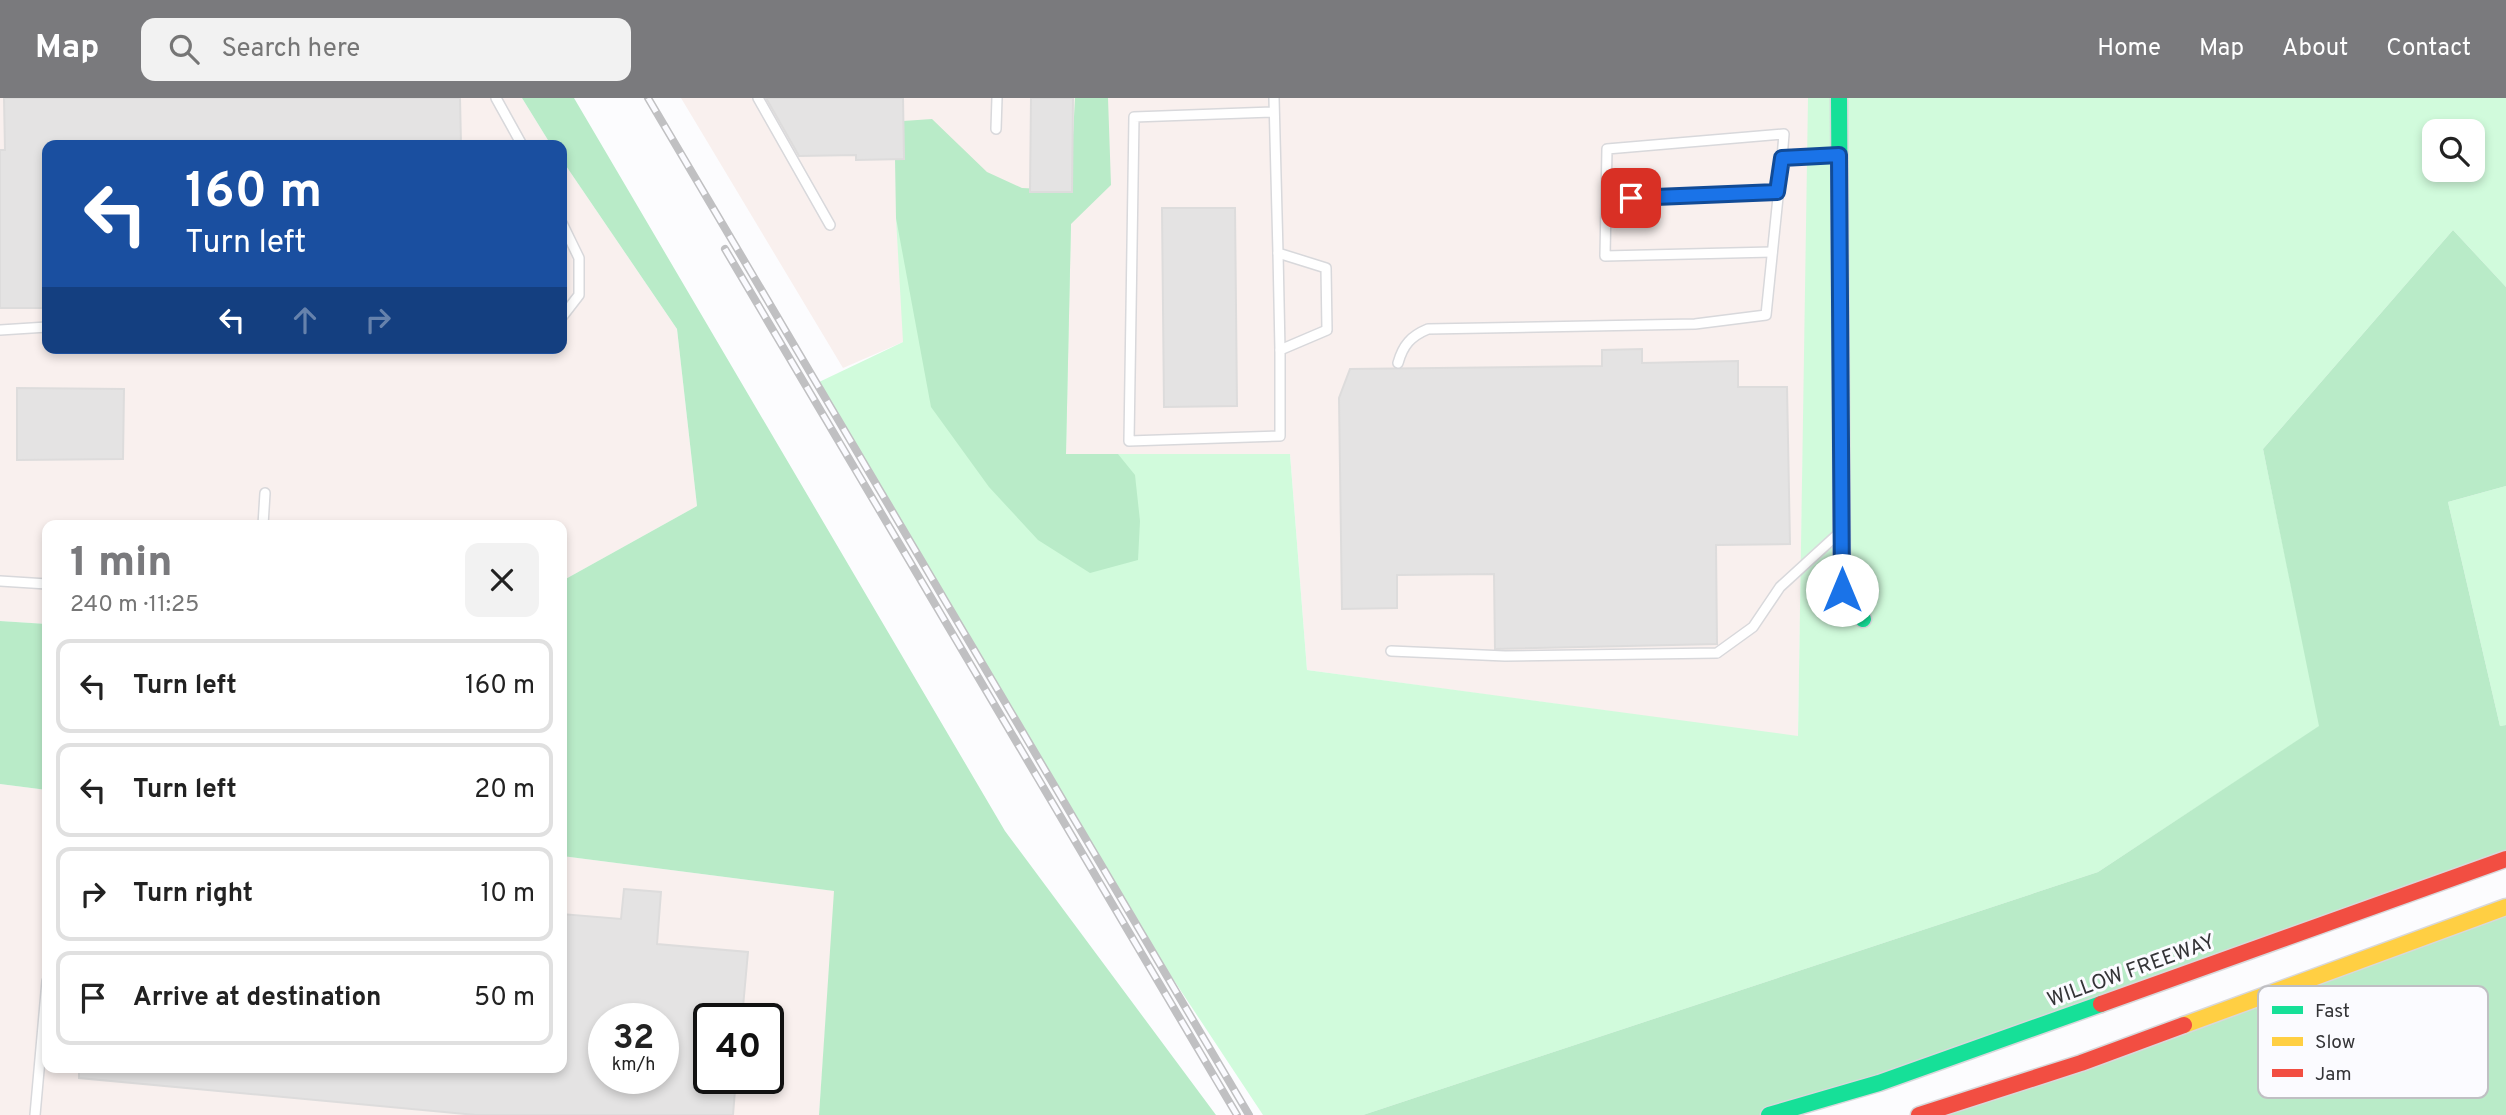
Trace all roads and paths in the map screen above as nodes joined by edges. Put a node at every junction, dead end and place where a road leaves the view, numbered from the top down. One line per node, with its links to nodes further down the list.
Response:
1 (496, 98): 8 (lane)
2 (758, 98): 13 (lane)
3 (997, 98): 7 (lane)
4 (1274, 98): 6 (lane)
5 (1839, 98): 9 (main road)
6 (1274, 112): 16 (lane); 20 (lane)
7 (996, 130)
8 (519, 140)
9 (1839, 155): 10 (lane); 24 (main road)
10 (1782, 158): 11 (lane); 12 (lane)
11 (1777, 192): 12 (lane); 15 (lane)
12 (1607, 198): 15 (lane)
13 (830, 225)
14 (567, 233): 17 (lane)
15 (1772, 252): 21 (lane)
16 (1278, 253): 20 (lane); 20 (lane)
17 (567, 311)
18 (42, 327): 19 (lane)
19 (0, 330)
20 (1280, 350)
21 (1398, 363)
22 (265, 494): 23 (lane)
23 (263, 520)
24 (1842, 531): 27 (main road); 28 (lane)
25 (0, 581): 26 (lane)
26 (42, 584)
27 (1863, 619)
28 (1391, 651)
29 (2506, 859): 35 (main road, WILLOW FREEWAY)
30 (2506, 907): 31 (main road)
31 (2291, 986)
32 (2258, 998): 36 (main road)
33 (42, 1042): 34 (lane)
34 (36, 1115)
35 (1769, 1115)
36 (1919, 1115)

